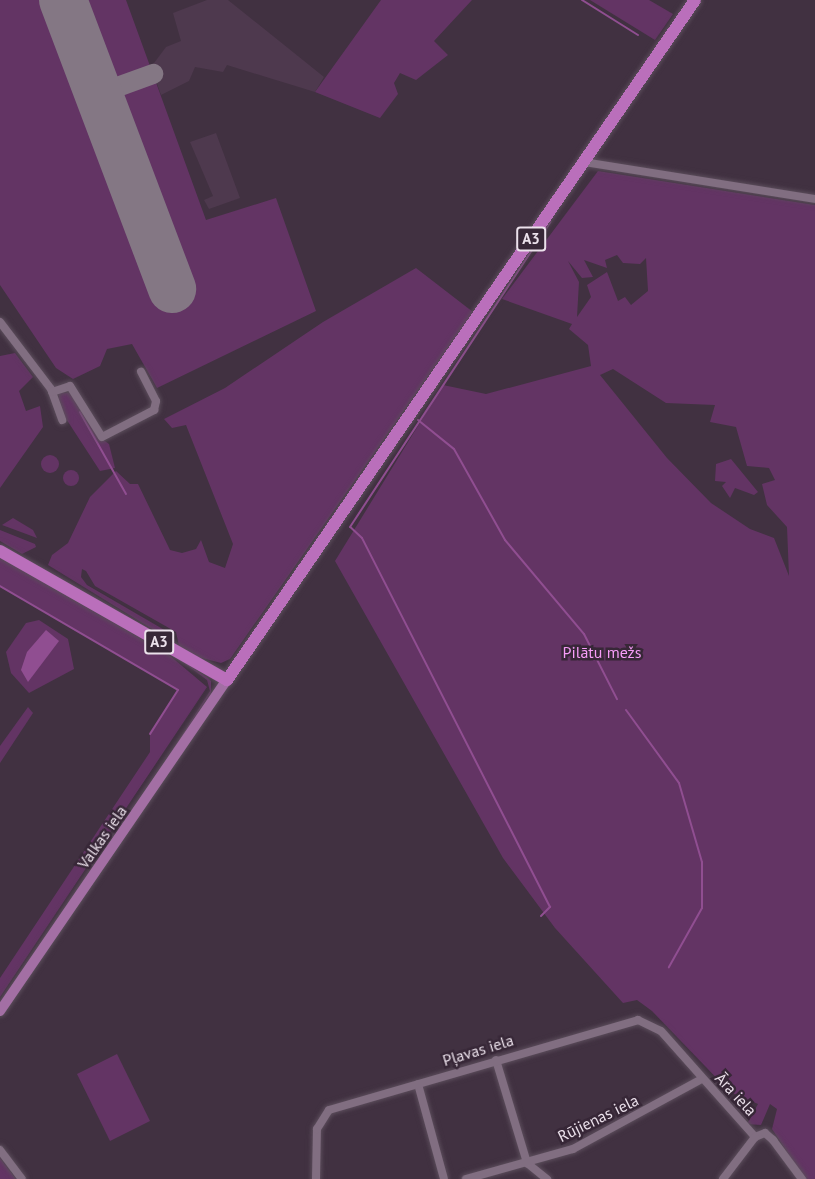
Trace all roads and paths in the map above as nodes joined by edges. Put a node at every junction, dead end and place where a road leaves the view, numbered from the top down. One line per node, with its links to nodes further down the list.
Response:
1 (695, 0): 2 (highway, A3)
2 (584, 162): 3 (street); 9 (highway, A3)
3 (815, 199)
4 (0, 322): 6 (street)
5 (141, 372): 6 (street)
6 (52, 392): 7 (street)
7 (62, 420)
8 (0, 552): 9 (highway, A3)
9 (228, 680): 10 (main road, Valkas iela)
10 (0, 1011)
11 (648, 1023): 12 (street, Pļavas iela); 13 (street, Āra iela)
12 (496, 1060): 14 (street, Pļavas iela); 17 (street)
13 (702, 1079): 15 (street, Āra iela); 17 (street, Rūjienas iela)
14 (418, 1084): 19 (street, Pļavas iela); 20 (street)
15 (755, 1137): 23 (street); 24 (street, Āra iela)
16 (0, 1150): 18 (street)
17 (527, 1164): 21 (street, Rūjienas iela); 22 (street)
18 (22, 1179)
19 (316, 1179)
20 (444, 1179)
21 (466, 1179)
22 (547, 1179)
23 (723, 1179)
24 (802, 1179)

